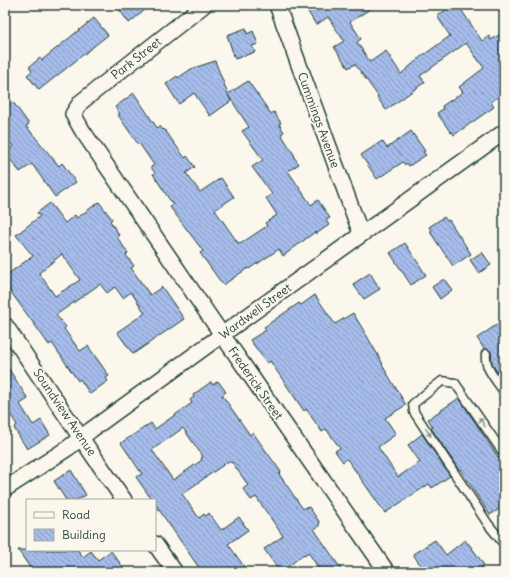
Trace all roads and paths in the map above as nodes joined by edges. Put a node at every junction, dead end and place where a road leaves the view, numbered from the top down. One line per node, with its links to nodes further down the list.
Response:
1 (204, 5): 3 (street, Park Street)
2 (277, 5): 5 (street, Cummings Avenue)
3 (72, 114): 7 (street, Frederick Street)
4 (504, 132): 5 (street, Wardwell Street)
5 (361, 234): 7 (street, Wardwell Street)
6 (5, 325): 10 (street, Soundview Avenue)
7 (222, 335): 10 (street, Wardwell Street); 17 (street, Frederick Street)
8 (486, 354): 9 (lane)
9 (504, 392)
10 (81, 438): 12 (street, Wardwell Street); 13 (street, Soundview Avenue)
11 (504, 454): 14 (lane, one-way to 14)
12 (5, 488)
13 (123, 499)
14 (504, 544)
15 (156, 545): 16 (street)
16 (175, 572)
17 (387, 572)

